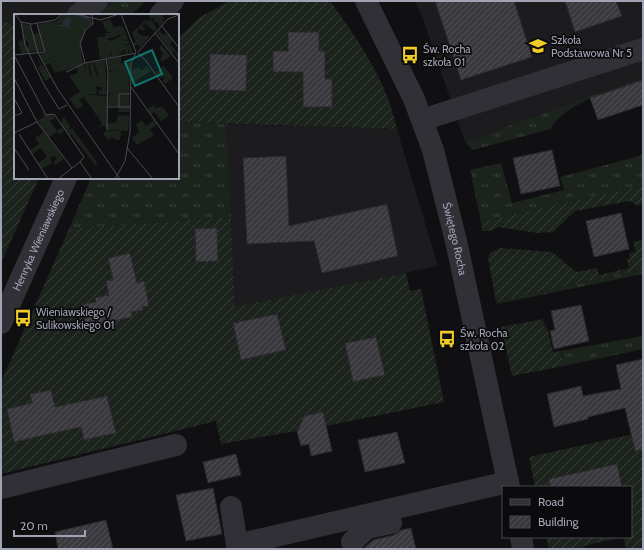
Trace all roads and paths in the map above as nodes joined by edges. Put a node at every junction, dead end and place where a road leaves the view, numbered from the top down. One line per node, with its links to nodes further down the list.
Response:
1 (97, 1): 4 (street)
2 (173, 1): 5 (street)
3 (366, 1): 7 (street, Świętego Rocha)
4 (79, 14)
5 (161, 14)
6 (643, 50): 7 (street)
7 (422, 120): 11 (street, Świętego Rocha)
8 (66, 179): 9 (street, Henryka Wieniawskiego)
9 (1, 323)
10 (176, 445): 12 (street)
11 (506, 486)
12 (1, 488)
13 (502, 490): 15 (street)
14 (502, 490): 17 (street)
15 (231, 507)
16 (521, 538): 18 (street)
17 (352, 542)
18 (523, 549)

